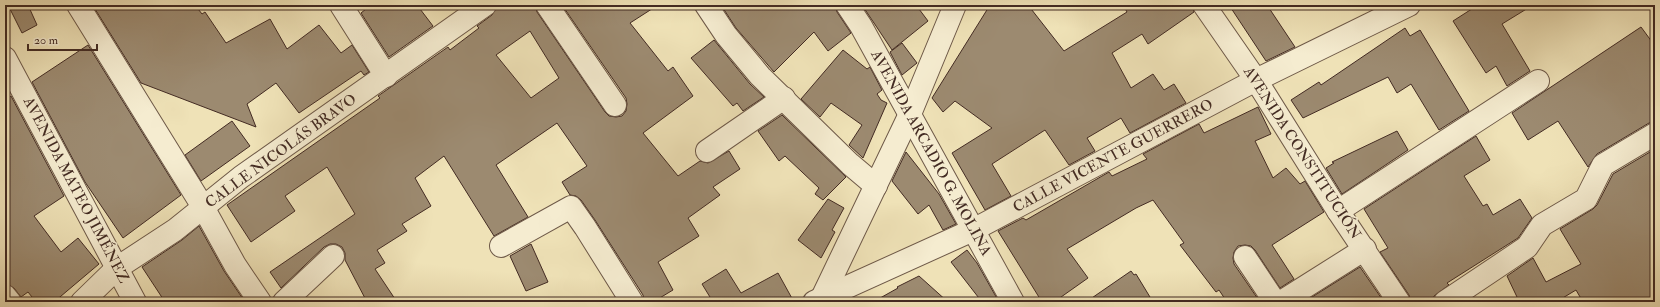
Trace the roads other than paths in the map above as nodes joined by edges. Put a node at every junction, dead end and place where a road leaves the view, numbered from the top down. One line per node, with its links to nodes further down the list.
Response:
1 (78, 5): 20 (street)
2 (341, 5): 11 (street)
3 (485, 5): 11 (street, CALLE NICOLÁS BRAVO)
4 (547, 5): 15 (street)
5 (706, 5): 14 (street)
6 (847, 5): 16 (street, AVENIDA ARCADIO G. MOLINA)
7 (955, 5): 16 (street)
8 (1204, 5): 12 (street, AVENIDA CONSTITUCIÓN)
9 (1409, 5): 12 (street, CALLE VICENTE GUERRERO)
10 (5, 58): 27 (street, AVENIDA MATEO JIMÉNEZ)
11 (386, 76): 20 (street, CALLE NICOLÁS BRAVO)
12 (1256, 80): 21 (street, AVENIDA CONSTITUCIÓN); 22 (street, CALLE VICENTE GUERRERO)
13 (1538, 81): 21 (street)
14 (784, 98): 18 (street); 19 (street)
15 (615, 104)
16 (910, 114): 19 (street); 22 (street, AVENIDA ARCADIO G. MOLINA)
17 (1655, 134): 40 (street)
18 (707, 152)
19 (876, 186): 30 (street)
20 (203, 207): 27 (street, CALLE NICOLÁS BRAVO); 34 (street)
21 (1338, 212): 24 (street, AVENIDA CONSTITUCIÓN)
22 (973, 230): 30 (street, CALLE VICENTE GUERRERO); 36 (street, AVENIDA ARCADIO G. MOLINA)
23 (501, 246): 29 (street)
24 (1365, 249): 38 (street); 39 (street, AVENIDA CONSTITUCIÓN)
25 (334, 256): 35 (street)
26 (1245, 256): 37 (street)
27 (117, 268): 32 (street, CALLE NICOLÁS BRAVO); 33 (street, AVENIDA MATEO JIMÉNEZ)
28 (5, 296): 31 (street)
29 (630, 301)
30 (818, 301)
31 (10, 302)
32 (82, 302)
33 (135, 302)
34 (260, 302)
35 (284, 302)
36 (1013, 302)
37 (1275, 302)
38 (1281, 302)
39 (1399, 302)
40 (1445, 302)

